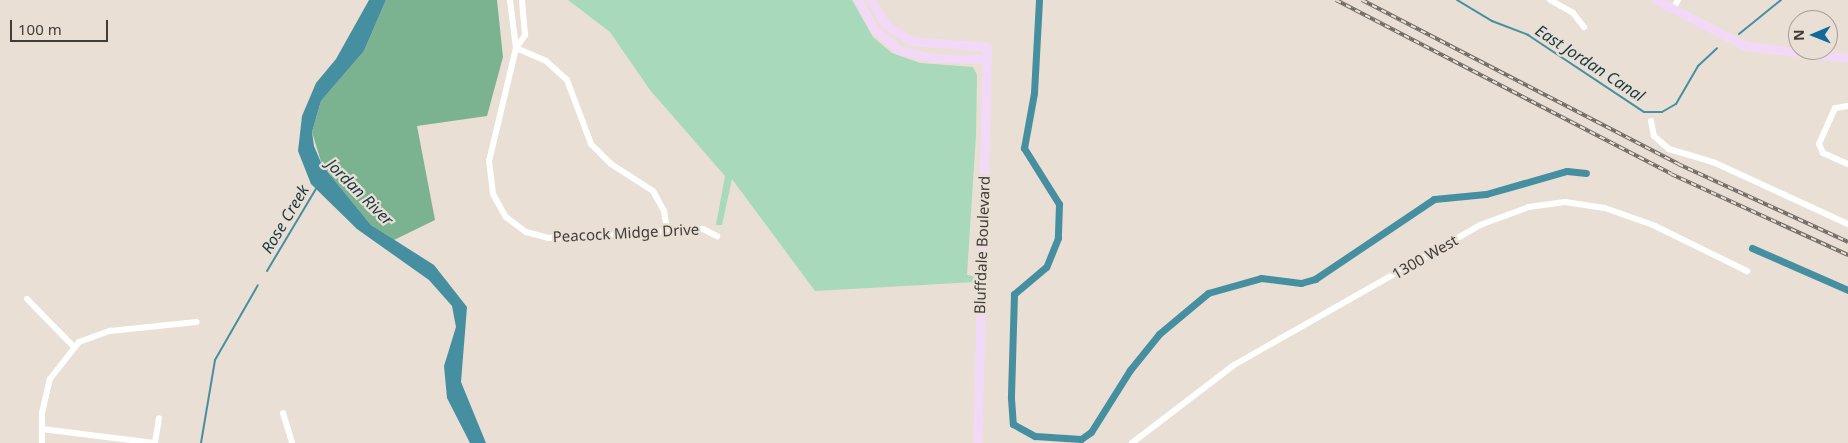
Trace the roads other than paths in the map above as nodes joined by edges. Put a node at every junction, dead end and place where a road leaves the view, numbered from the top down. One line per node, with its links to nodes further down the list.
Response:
1 (510, 0): 10 (street, Peacock Midge Drive)
2 (522, 0): 10 (street, Peacock Midge Drive)
3 (858, 0): 12 (street)
4 (871, 0): 12 (street, Bluffdale Boulevard)
5 (1550, 0): 9 (street)
6 (1656, 0): 8 (street)
7 (1678, 0): 8 (street)
8 (1673, 9): 11 (street)
9 (1584, 27)
10 (516, 48): 17 (street); 17 (street, Peacock Midge Drive)
11 (1848, 58)
12 (987, 59): 29 (street, Bluffdale Boulevard)
13 (1848, 106): 15 (street)
14 (1651, 121): 16 (street)
15 (1848, 164)
16 (1848, 224)
17 (666, 231): 18 (street, Peacock Midge Drive)
18 (717, 236)
19 (1747, 271): 30 (street, 1300 West)
20 (27, 299): 22 (street)
21 (197, 322): 22 (street)
22 (74, 347): 25 (street)
23 (283, 413): 28 (street)
24 (159, 418): 27 (street)
25 (42, 430): 26 (street); 27 (street)
26 (42, 443)
27 (154, 443)
28 (292, 443)
29 (977, 443)
30 (1132, 443)

